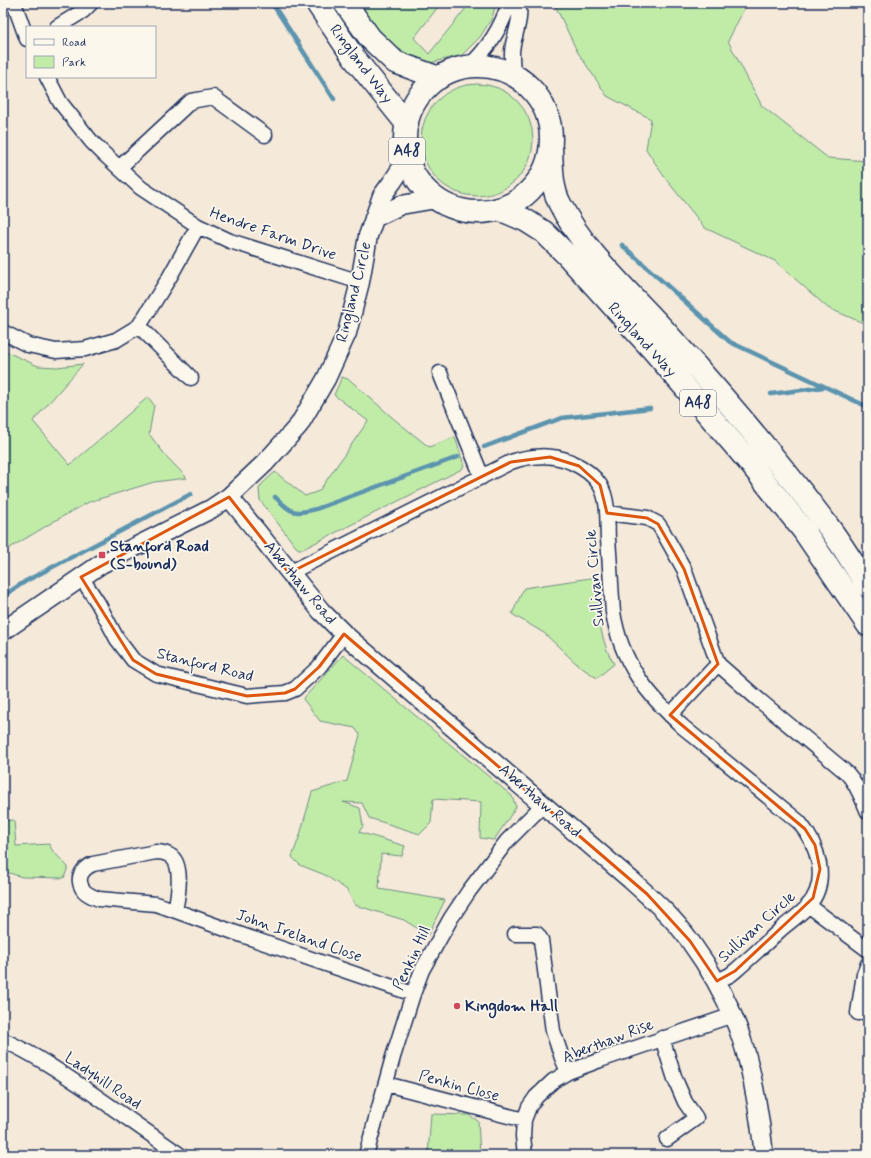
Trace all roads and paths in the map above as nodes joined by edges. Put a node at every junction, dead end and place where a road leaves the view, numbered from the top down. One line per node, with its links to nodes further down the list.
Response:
1 (14, 3): 8 (street)
2 (91, 3): 7 (street)
3 (317, 3): 13 (main road, Ringland Way / A48)
4 (345, 3): 12 (main road, Ringland Way)
5 (509, 3): 9 (street)
6 (518, 3): 10 (street)
7 (59, 26)
8 (26, 36)
9 (468, 67): 10 (main road, Ringland Way / A48); 12 (main road, Ringland Way / A48)
10 (514, 76): 15 (main road, Ringland Way / A48)
11 (48, 78): 17 (street, Hendre Farm Drive)
12 (439, 78): 13 (main road, Ringland Way / A48)
13 (407, 124): 16 (main road, Ringland Way / A48)
14 (265, 134): 17 (street)
15 (551, 148): 19 (main road, Ringland Way / A48); 32 (main road, Ringland Way / A48)
16 (408, 158): 18 (main road, Ringland Way / A48); 20 (street, Ringland Circle)
17 (119, 168): 21 (street, Hendre Farm Drive)
18 (436, 199): 19 (main road, Ringland Way / A48); 20 (street)
19 (499, 209): 33 (main road, Ringland Way / A48)
20 (374, 218): 22 (street, Ringland Circle)
21 (198, 226): 22 (street, Hendre Farm Drive); 23 (street)
22 (360, 282): 28 (street, Ringland Circle)
23 (139, 326): 24 (street); 26 (street)
24 (3, 332)
25 (440, 373): 27 (street)
26 (191, 378)
27 (482, 477): 29 (street, Sullivan Circle); 30 (street, Sullivan Circle)
28 (229, 498): 30 (street, Aberthaw Road); 31 (street, Ringland Circle)
29 (607, 513): 36 (street); 37 (street, Sullivan Circle)
30 (290, 573): 35 (street, Aberthaw Road)
31 (81, 577): 34 (street, Ringland Circle); 35 (street, Stanford Road)
32 (868, 586)
33 (868, 625)
34 (3, 631)
35 (344, 634): 38 (street, Aberthaw Road)
36 (718, 664): 37 (street); 39 (street)
37 (670, 715): 40 (street, Sullivan Circle)
38 (544, 804): 45 (street, Aberthaw Road); 46 (street, Penkin Hill)
39 (868, 812)
40 (808, 906): 43 (street); 45 (street, Sullivan Circle)
41 (175, 910): 41 (street, John Ireland Close); 46 (street, John Ireland Close)
42 (515, 934): 51 (street)
43 (868, 950)
44 (868, 964): 47 (street)
45 (716, 981): 48 (street, Aberthaw Road)
46 (413, 994): 52 (street, Penkin Hill)
47 (858, 1013)
48 (733, 1015): 49 (street, Aberthaw Rise); 58 (street, Aberthaw Road)
49 (662, 1038): 51 (street, Aberthaw Rise); 54 (street)
50 (3, 1040): 55 (street, Ladyhill Road)
51 (568, 1072): 53 (street, Aberthaw Rise)
52 (386, 1084): 53 (street, Penkin Close); 56 (street, Penkin Hill)
53 (524, 1120): 57 (street, Aberthaw Rise)
54 (667, 1139)
55 (180, 1155)
56 (366, 1155)
57 (525, 1155)
58 (764, 1155)

